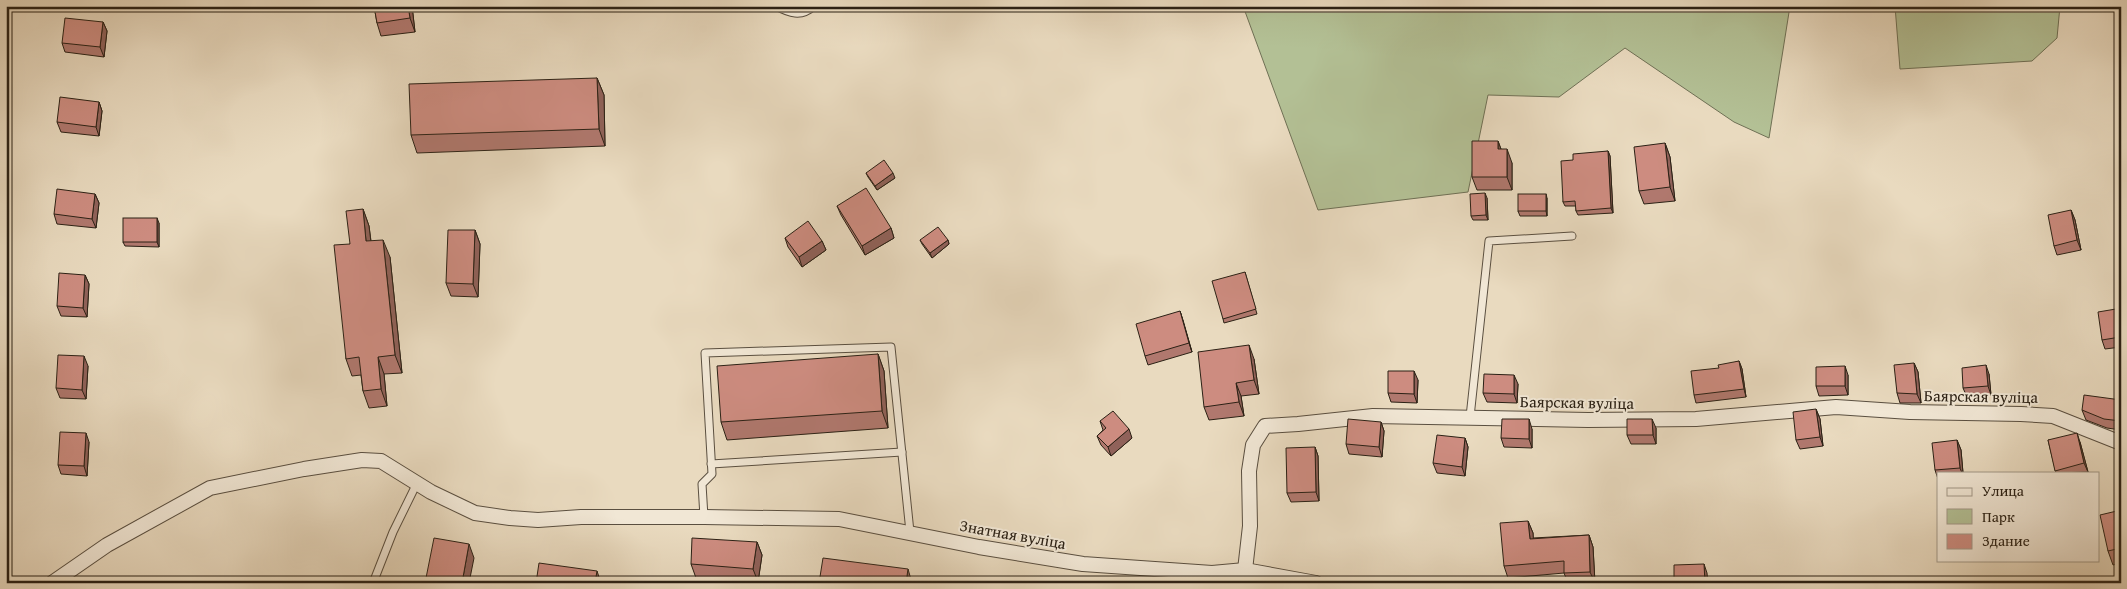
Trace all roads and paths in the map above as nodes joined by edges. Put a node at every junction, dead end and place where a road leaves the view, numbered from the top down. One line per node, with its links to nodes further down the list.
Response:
1 (776, 6): 2 (lane)
2 (814, 6)
3 (1572, 236): 4 (lane)
4 (1470, 417): 5 (street, Баярская вуліца); 11 (street, Баярская вуліца)
5 (2121, 443)
6 (902, 452): 7 (lane); 7 (lane); 10 (lane)
7 (711, 464): 9 (lane)
8 (417, 483): 9 (street, Знатная вуліца); 12 (street, Знатная вуліца); 13 (lane)
9 (704, 517): 10 (street, Знатная вуліца)
10 (910, 532): 11 (street, Знатная вуліца)
11 (1245, 570): 14 (street, Знатная вуліца)
12 (52, 583)
13 (373, 583)
14 (1316, 583)

